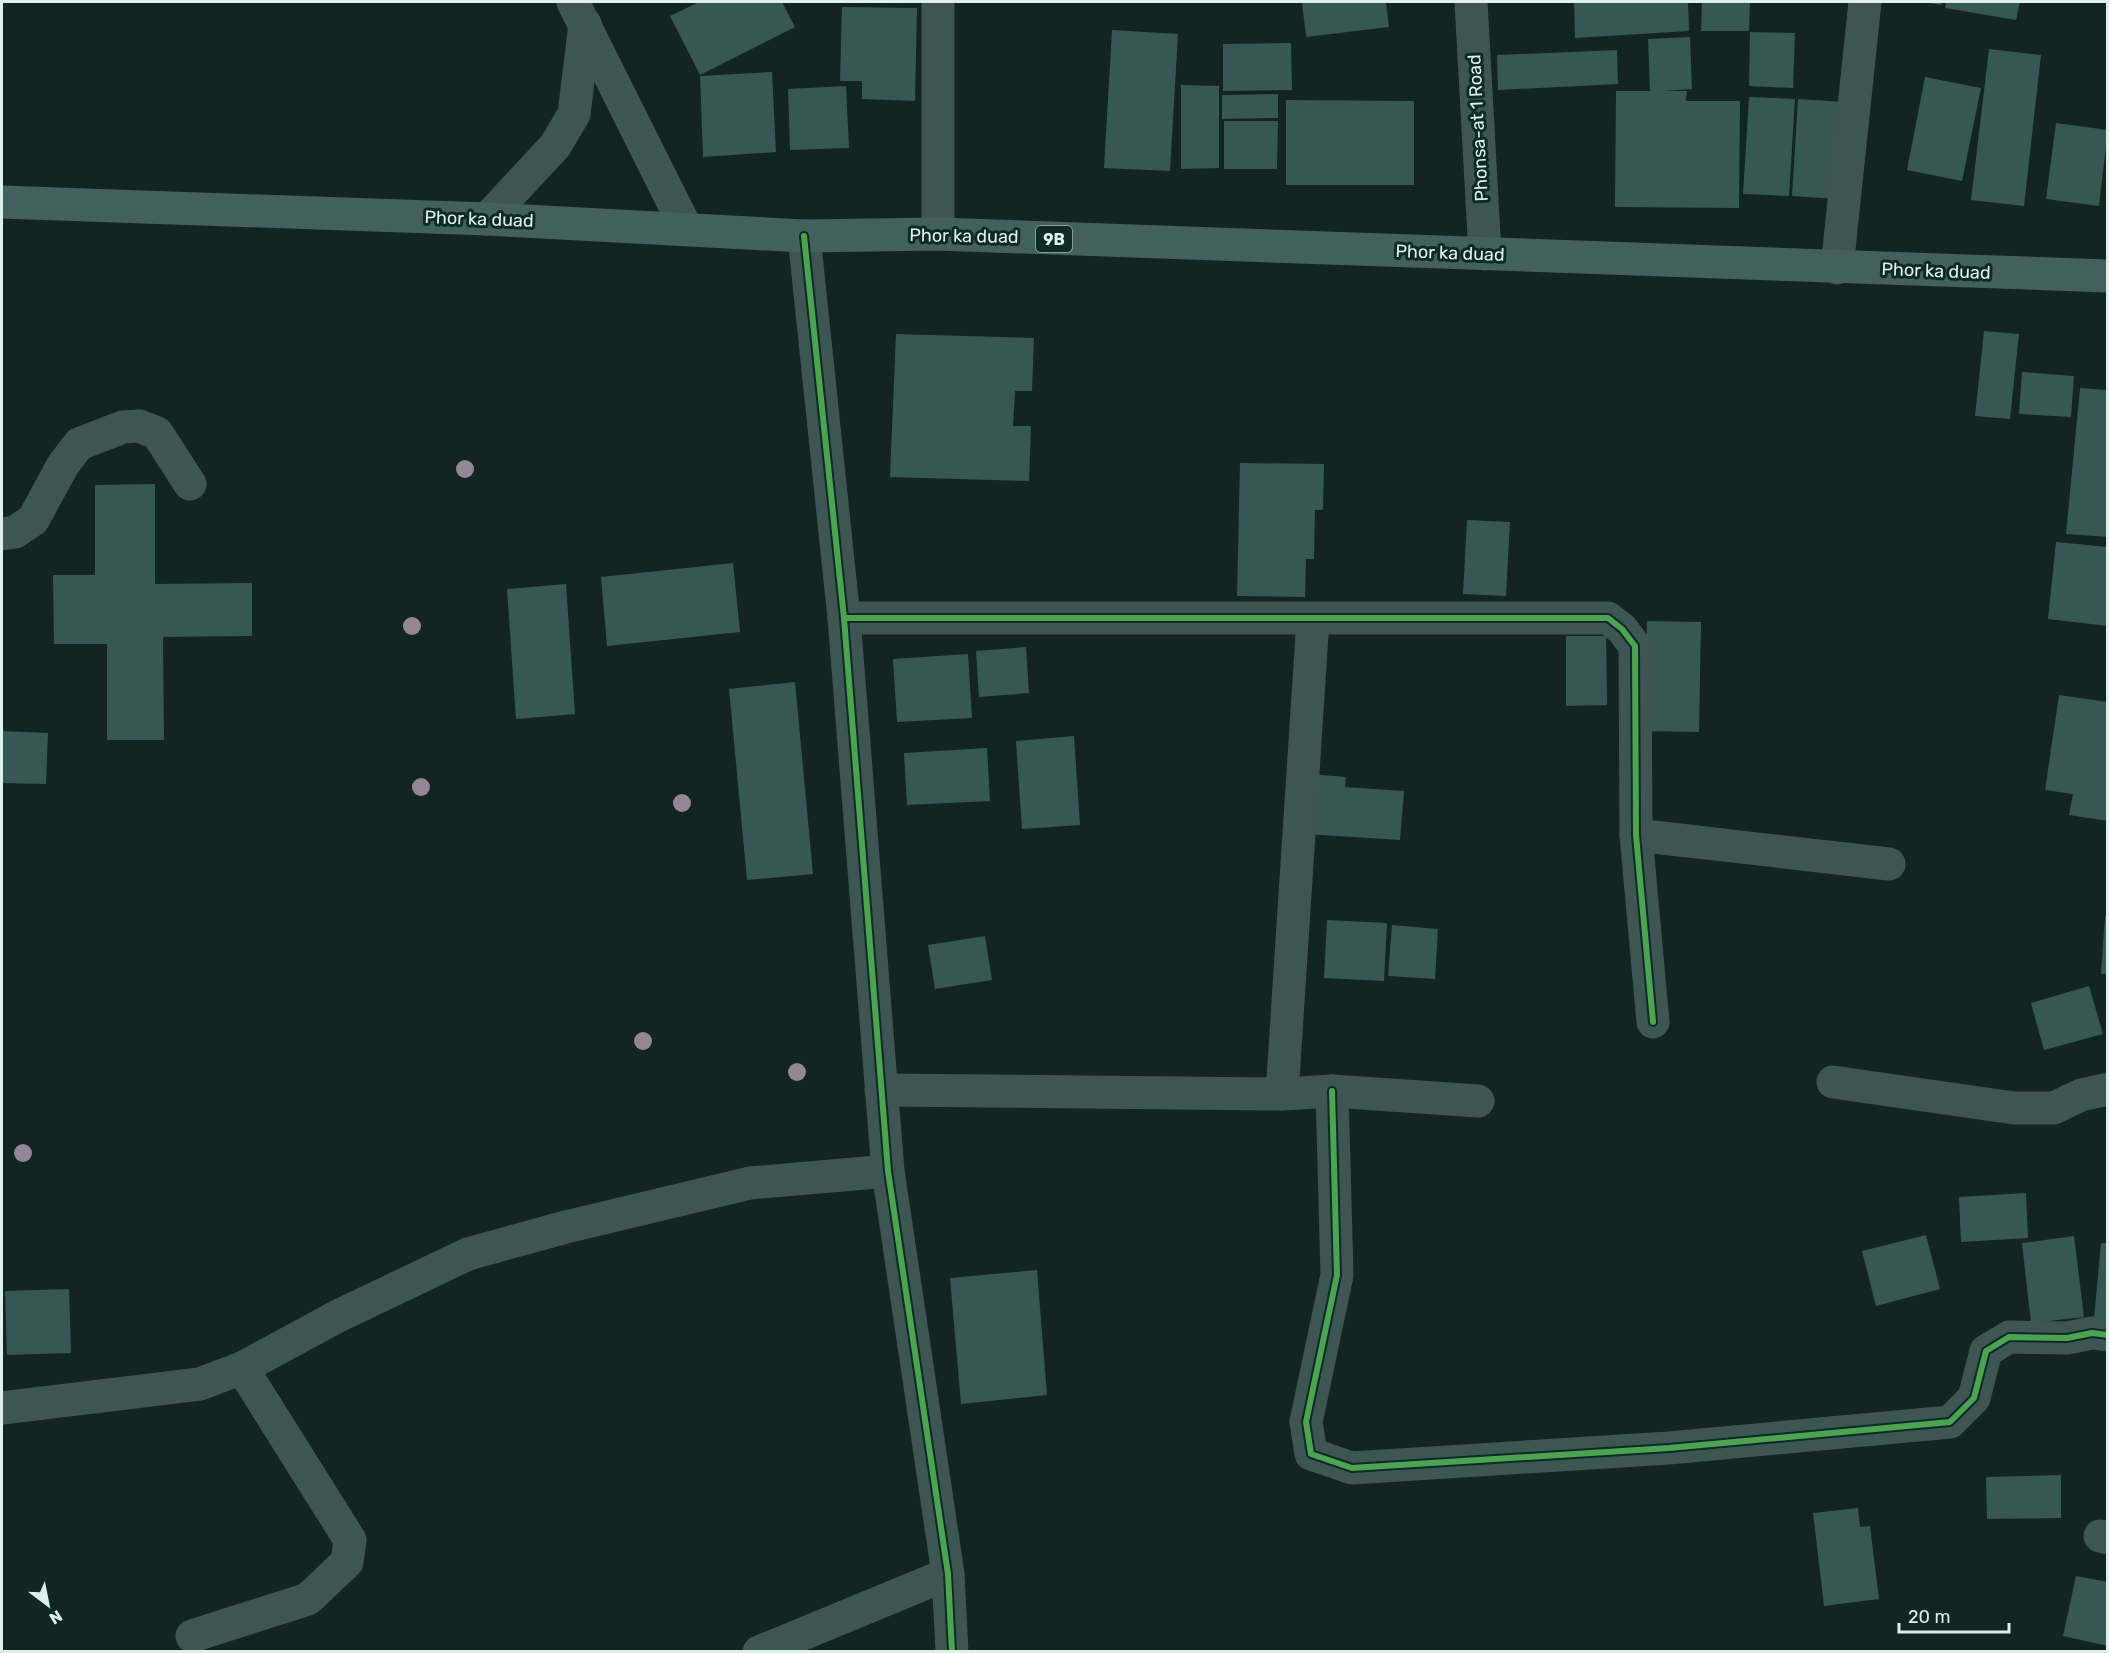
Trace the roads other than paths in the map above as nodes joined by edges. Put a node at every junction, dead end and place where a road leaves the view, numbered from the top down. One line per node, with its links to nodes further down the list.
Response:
1 (938, 2): 8 (street)
2 (1471, 2): 10 (street, Phonsa-at 1 Road)
3 (1865, 2): 11 (street)
4 (579, 13): 6 (street); 7 (street)
5 (2, 202): 6 (main road, Phor ka duad / 9B)
6 (487, 219): 7 (main road, Phor ka duad / 9B)
7 (686, 228): 9 (main road, Phor ka duad / 9B)
8 (938, 234): 9 (main road, Phor ka duad / 9B); 10 (main road, Phor ka duad / 9B)
9 (804, 236): 15 (street)
10 (1485, 254): 11 (main road, Phor ka duad / 9B)
11 (1837, 268): 12 (main road, Phor ka duad / 9B)
12 (2108, 276)
13 (190, 484): 14 (street)
14 (2, 534)
15 (844, 618): 16 (street); 22 (street)
16 (1313, 619): 17 (street); 24 (street)
17 (1636, 835): 18 (street); 19 (street)
18 (1889, 864)
19 (1653, 1022)
20 (1833, 1082): 21 (street)
21 (2108, 1089)
22 (881, 1090): 24 (street); 26 (street)
23 (1332, 1091): 24 (street); 25 (street); 27 (street)
24 (1282, 1094)
25 (1478, 1101)
26 (888, 1171): 28 (street); 30 (street)
27 (2108, 1335)
28 (242, 1368): 29 (street); 31 (street)
29 (2, 1408)
30 (948, 1574): 32 (street); 33 (street)
31 (192, 1636)
32 (759, 1652)
33 (952, 1652)

